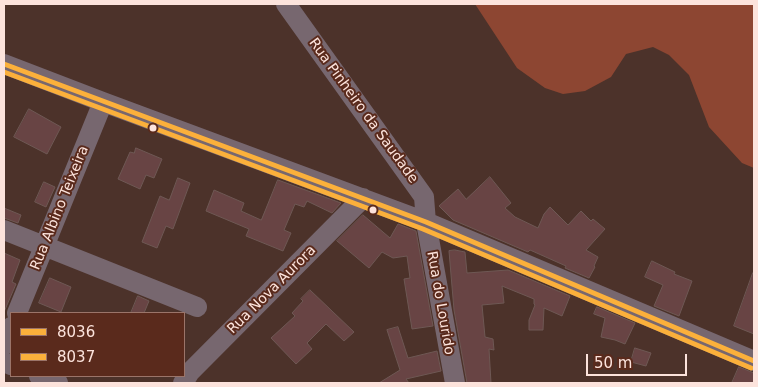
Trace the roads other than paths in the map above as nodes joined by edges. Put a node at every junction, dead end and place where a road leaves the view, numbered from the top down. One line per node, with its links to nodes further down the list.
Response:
1 (286, 4): 5 (street, Rua Pinheiro da Saudade)
2 (4, 64): 3 (street)
3 (103, 102): 4 (street); 7 (street, Rua Albino Teixeira)
4 (363, 198): 5 (street); 15 (street, Rua Nova Aurora)
5 (426, 222): 12 (street); 16 (street, Rua do Lourido)
6 (4, 230): 7 (street)
7 (44, 246): 8 (street); 9 (street, Rua Albino Teixeira)
8 (197, 307)
9 (17, 312)
10 (10, 330): 11 (street)
11 (4, 345)
12 (754, 361)
13 (42, 377): 14 (street)
14 (58, 383)
15 (183, 383)
16 (454, 383)

